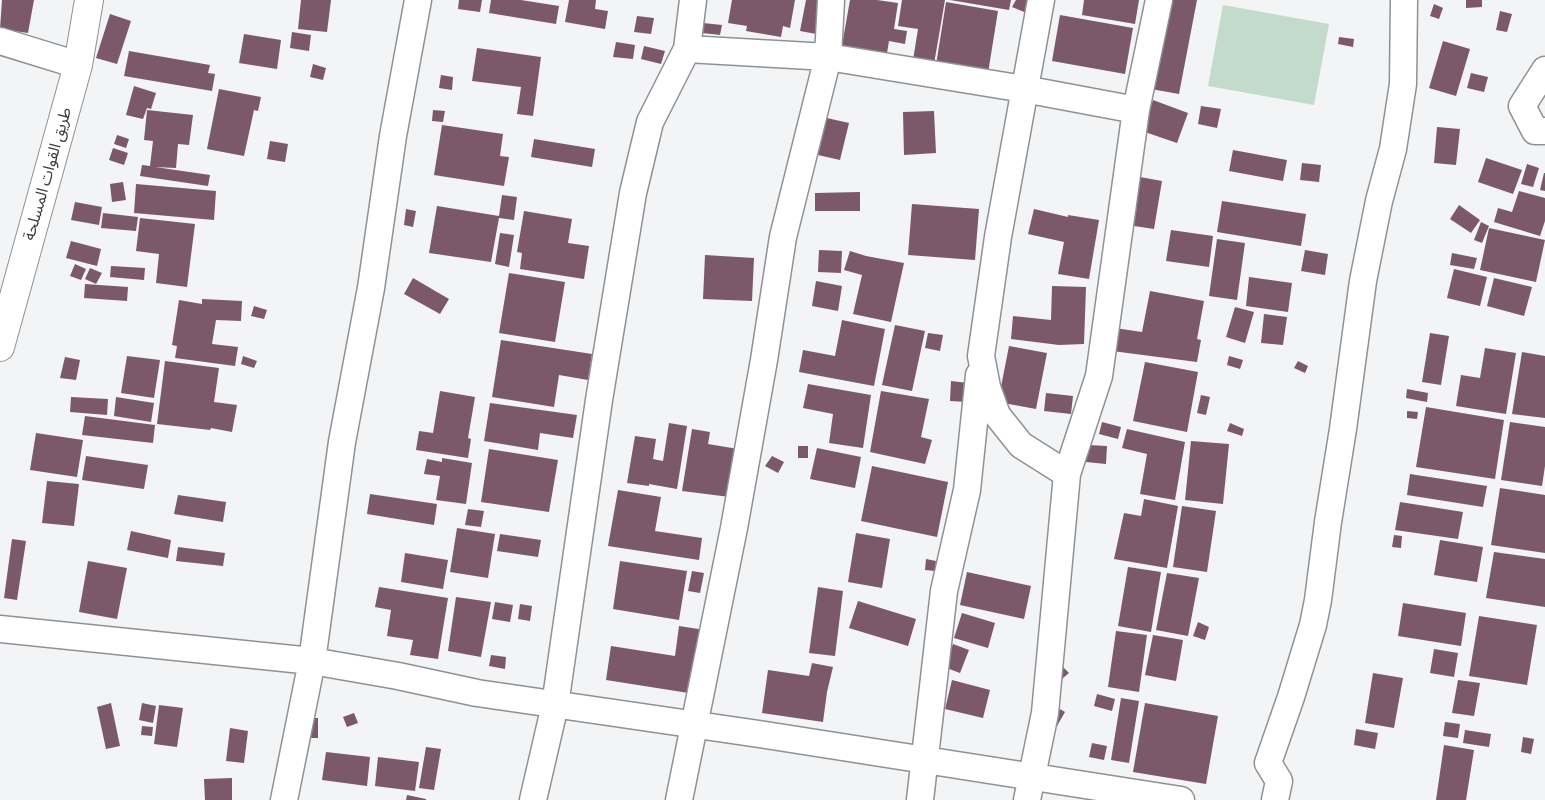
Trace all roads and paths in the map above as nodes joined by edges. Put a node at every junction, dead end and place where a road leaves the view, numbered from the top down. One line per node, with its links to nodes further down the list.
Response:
1 (89, 0): 11 (street, طريق القوات المسلحة)
2 (418, 0): 20 (street)
3 (693, 0): 9 (street)
4 (831, 0): 10 (street)
5 (1041, 0): 13 (street)
6 (1159, 0): 14 (street)
7 (1404, 0): 30 (street)
8 (0, 40): 11 (street)
9 (687, 50): 10 (street); 21 (street)
10 (828, 57): 13 (street); 22 (street)
11 (78, 65): 16 (street, طريق القوات المسلحة)
12 (1545, 70): 15 (street)
13 (1024, 89): 14 (street); 17 (street)
14 (1136, 110): 18 (street)
15 (1545, 131)
16 (0, 347)
17 (981, 356): 18 (street); 23 (street)
18 (1067, 474): 24 (street)
19 (0, 629): 20 (street)
20 (312, 660): 21 (street); 25 (street)
21 (555, 705): 22 (street); 26 (street)
22 (695, 725): 23 (street); 27 (street)
23 (924, 760): 24 (street); 28 (street)
24 (1029, 789): 29 (street)
25 (284, 800)
26 (533, 800)
27 (680, 800)
28 (920, 800)
29 (1181, 800)
30 (1275, 800)

